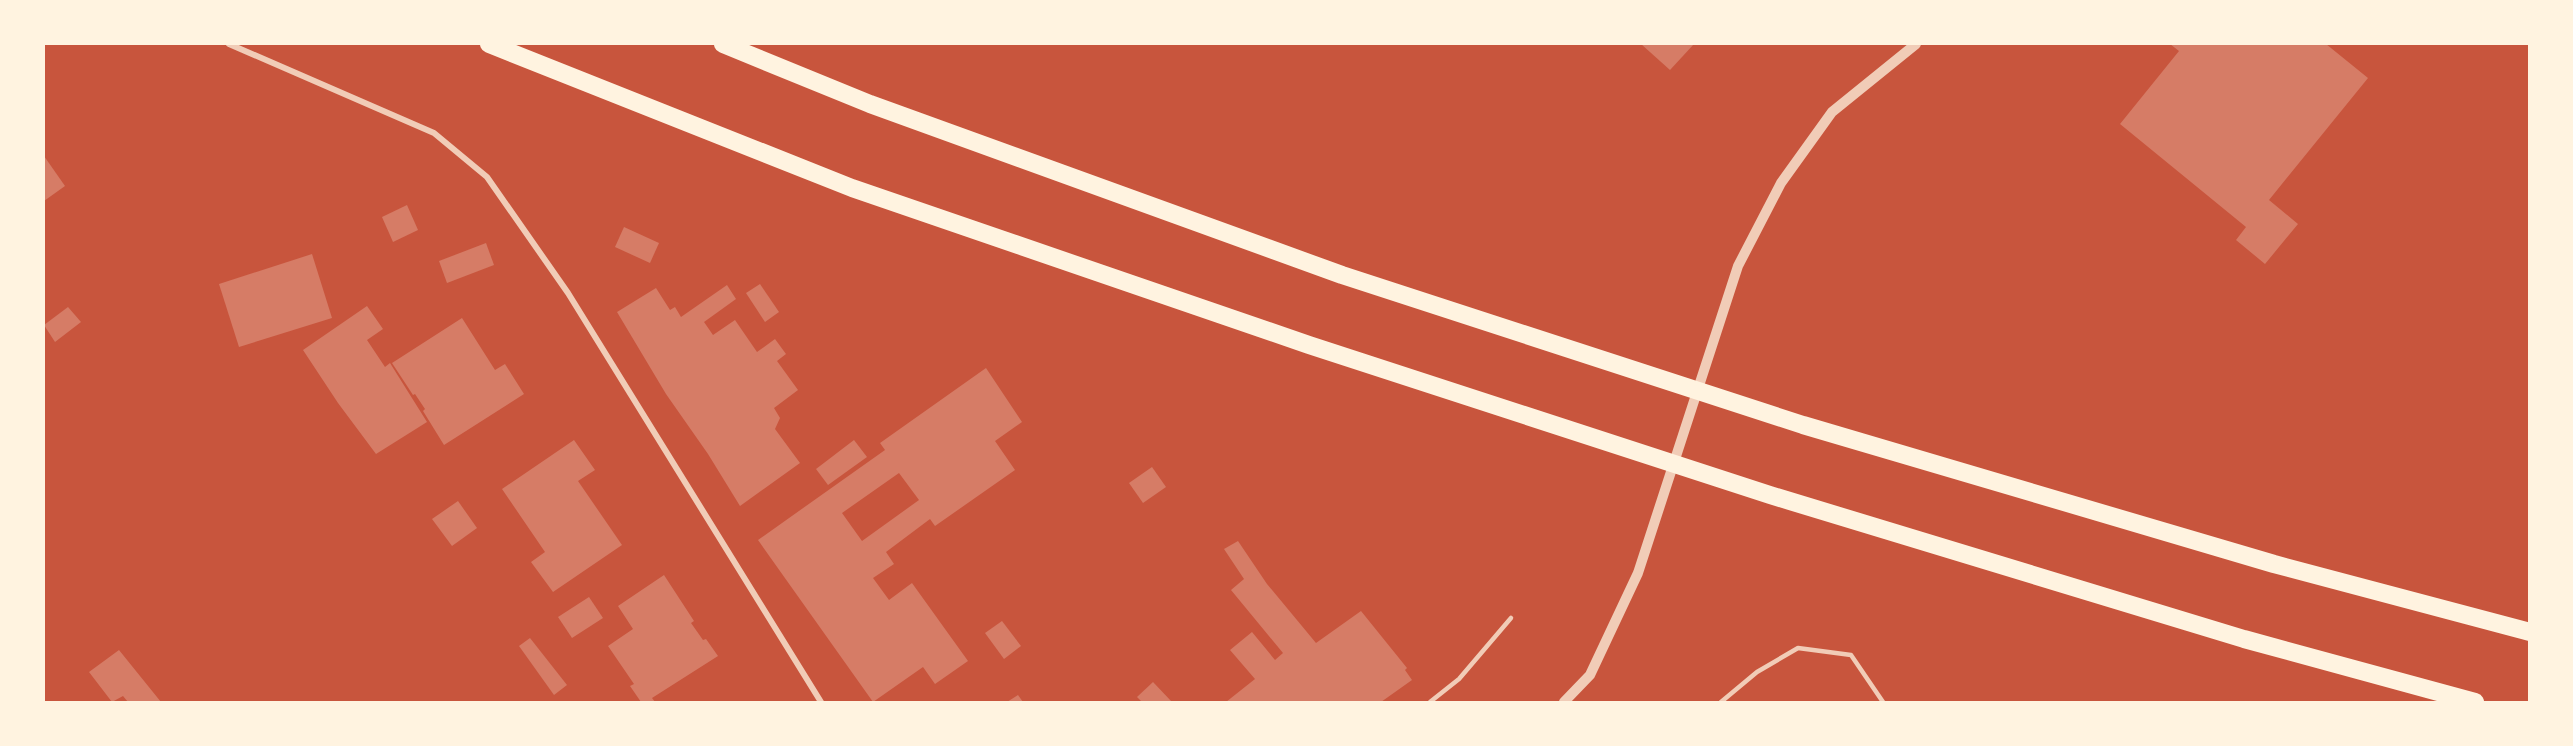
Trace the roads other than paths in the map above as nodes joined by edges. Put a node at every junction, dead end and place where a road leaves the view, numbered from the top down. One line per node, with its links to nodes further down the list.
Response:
1 (230, 44): 7 (street)
2 (489, 44): 12 (highway)
3 (723, 44): 6 (highway)
4 (1916, 44): 9 (street)
5 (1511, 618): 8 (lane)
6 (2529, 632)
7 (821, 702)
8 (1430, 702)
9 (1564, 702)
10 (1721, 702): 11 (lane)
11 (1883, 702)
12 (2475, 702)

